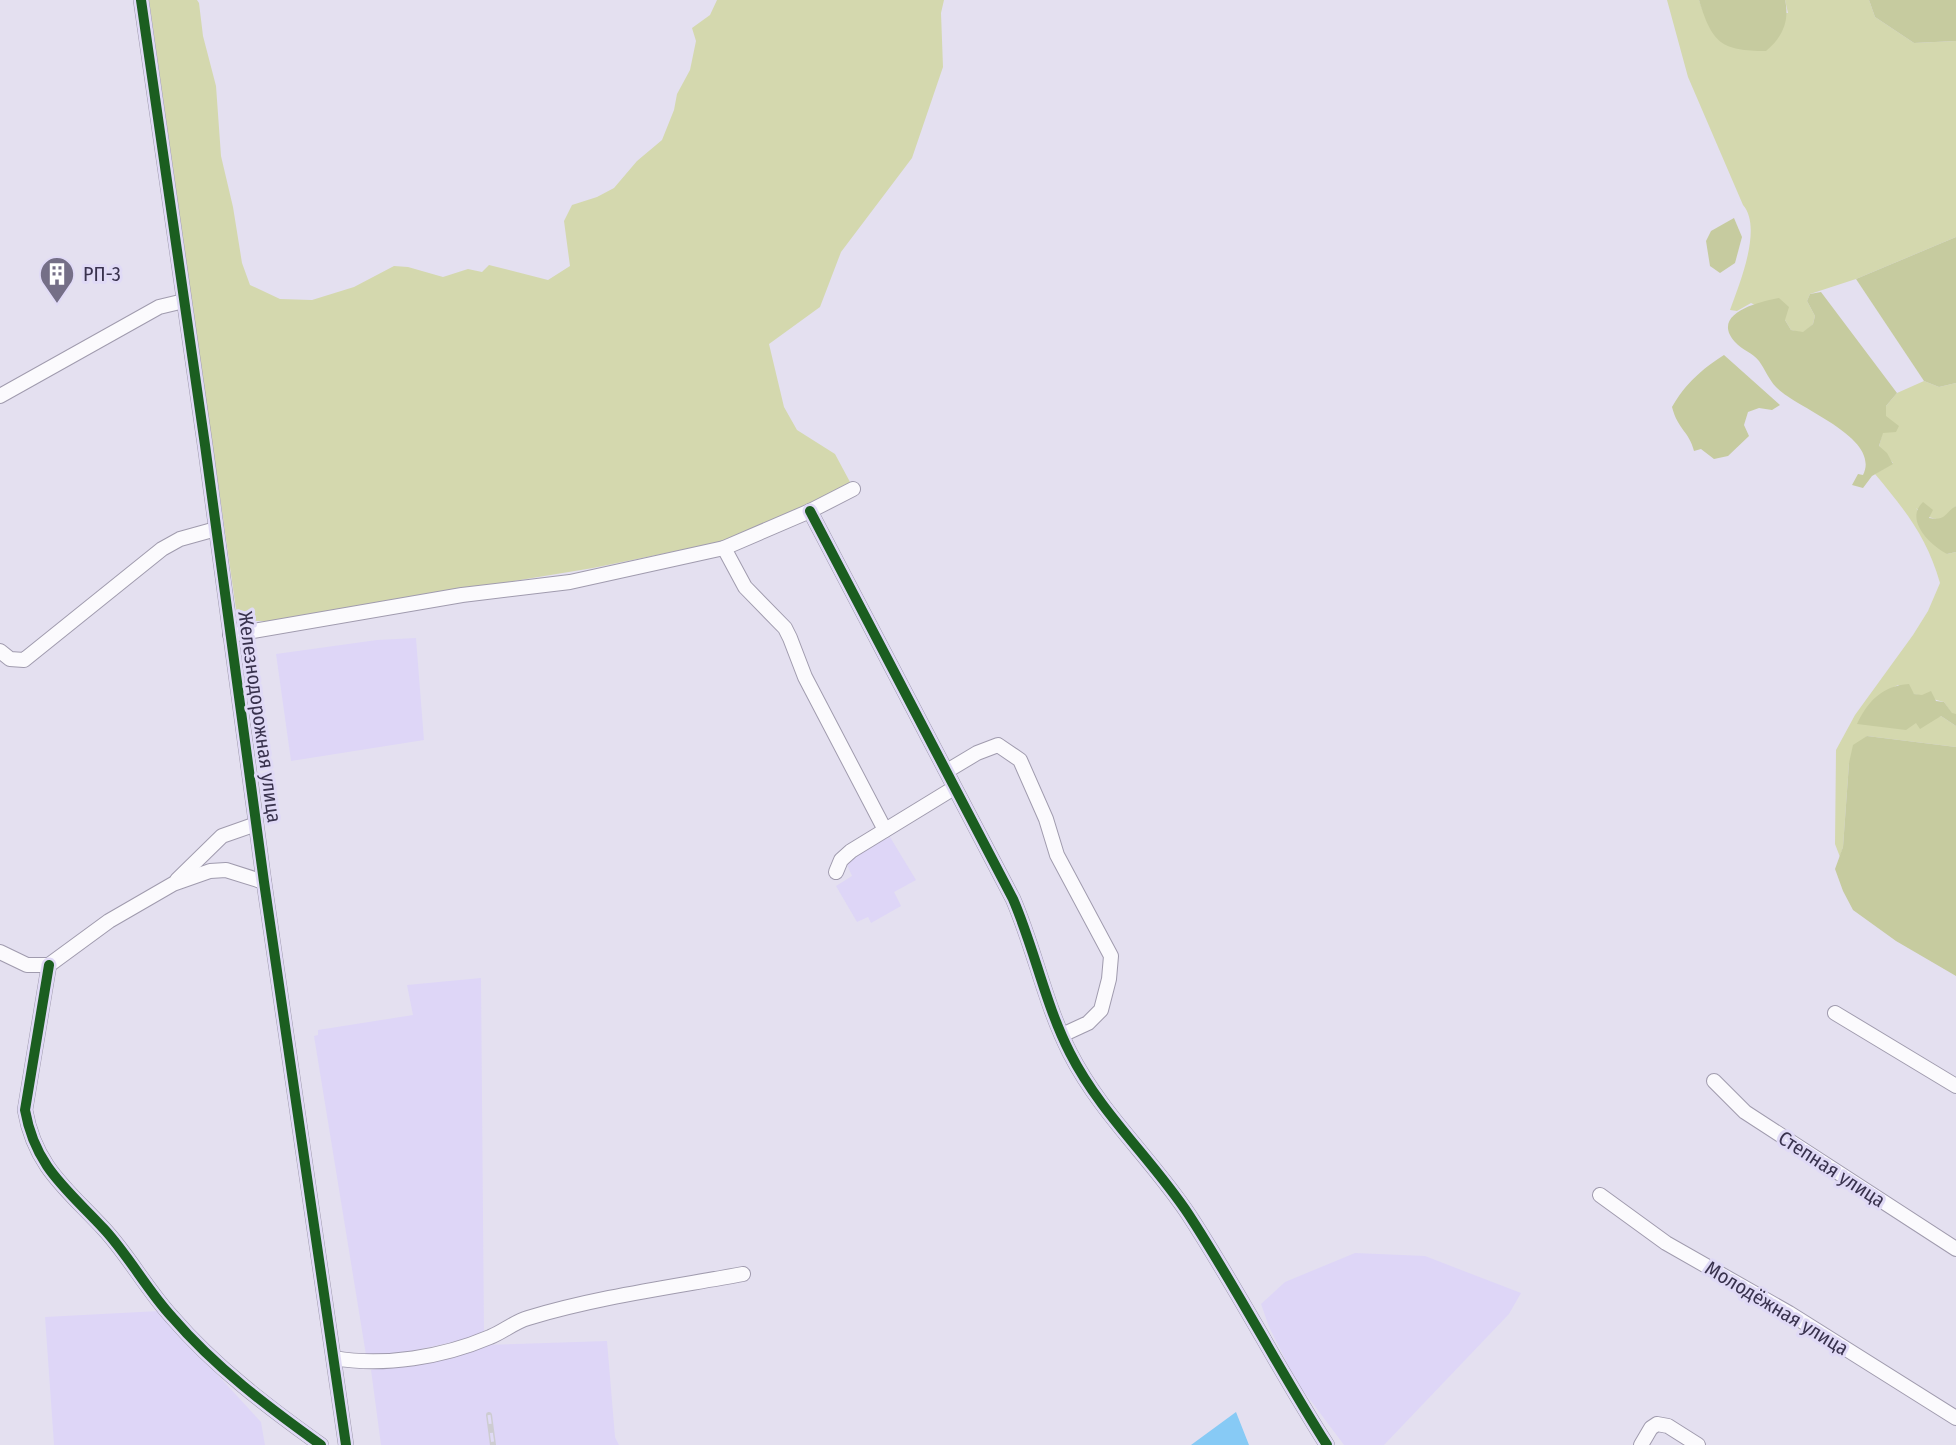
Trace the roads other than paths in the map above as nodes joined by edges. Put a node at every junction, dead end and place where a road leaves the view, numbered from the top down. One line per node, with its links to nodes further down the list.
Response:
1 (141, 0): 2 (street, Железнодорожная улица)
2 (184, 301): 3 (street); 6 (street, Железнодорожная улица)
3 (0, 396)
4 (853, 489): 5 (street)
5 (810, 511): 7 (street); 10 (street)
6 (216, 529): 8 (street, Железнодорожная улица); 9 (street)
7 (724, 548): 8 (street); 13 (street)
8 (230, 635): 12 (street, Железнодорожная улица)
9 (0, 651)
10 (947, 771): 11 (street); 22 (street)
11 (954, 788): 13 (street); 22 (street)
12 (256, 824): 14 (street); 17 (street, Железнодорожная улица)
13 (885, 830): 16 (street)
14 (199, 858): 15 (street); 18 (street)
15 (210, 871): 17 (street); 18 (street)
16 (836, 872)
17 (264, 882): 28 (street, Железнодорожная улица)
18 (173, 884): 20 (street)
19 (0, 952): 20 (street)
20 (49, 965): 31 (street)
21 (1835, 1013): 24 (street)
22 (1062, 1035): 32 (street)
23 (1714, 1081): 26 (street, Степная улица)
24 (1956, 1086)
25 (1600, 1195): 29 (street, Молодёжная улица)
26 (1956, 1249)
27 (743, 1274): 28 (street)
28 (334, 1358): 30 (street, Железнодорожная улица)
29 (1956, 1418)
30 (346, 1443)
31 (321, 1445)
32 (1327, 1445)
33 (1641, 1445): 34 (street)
34 (1698, 1445)

